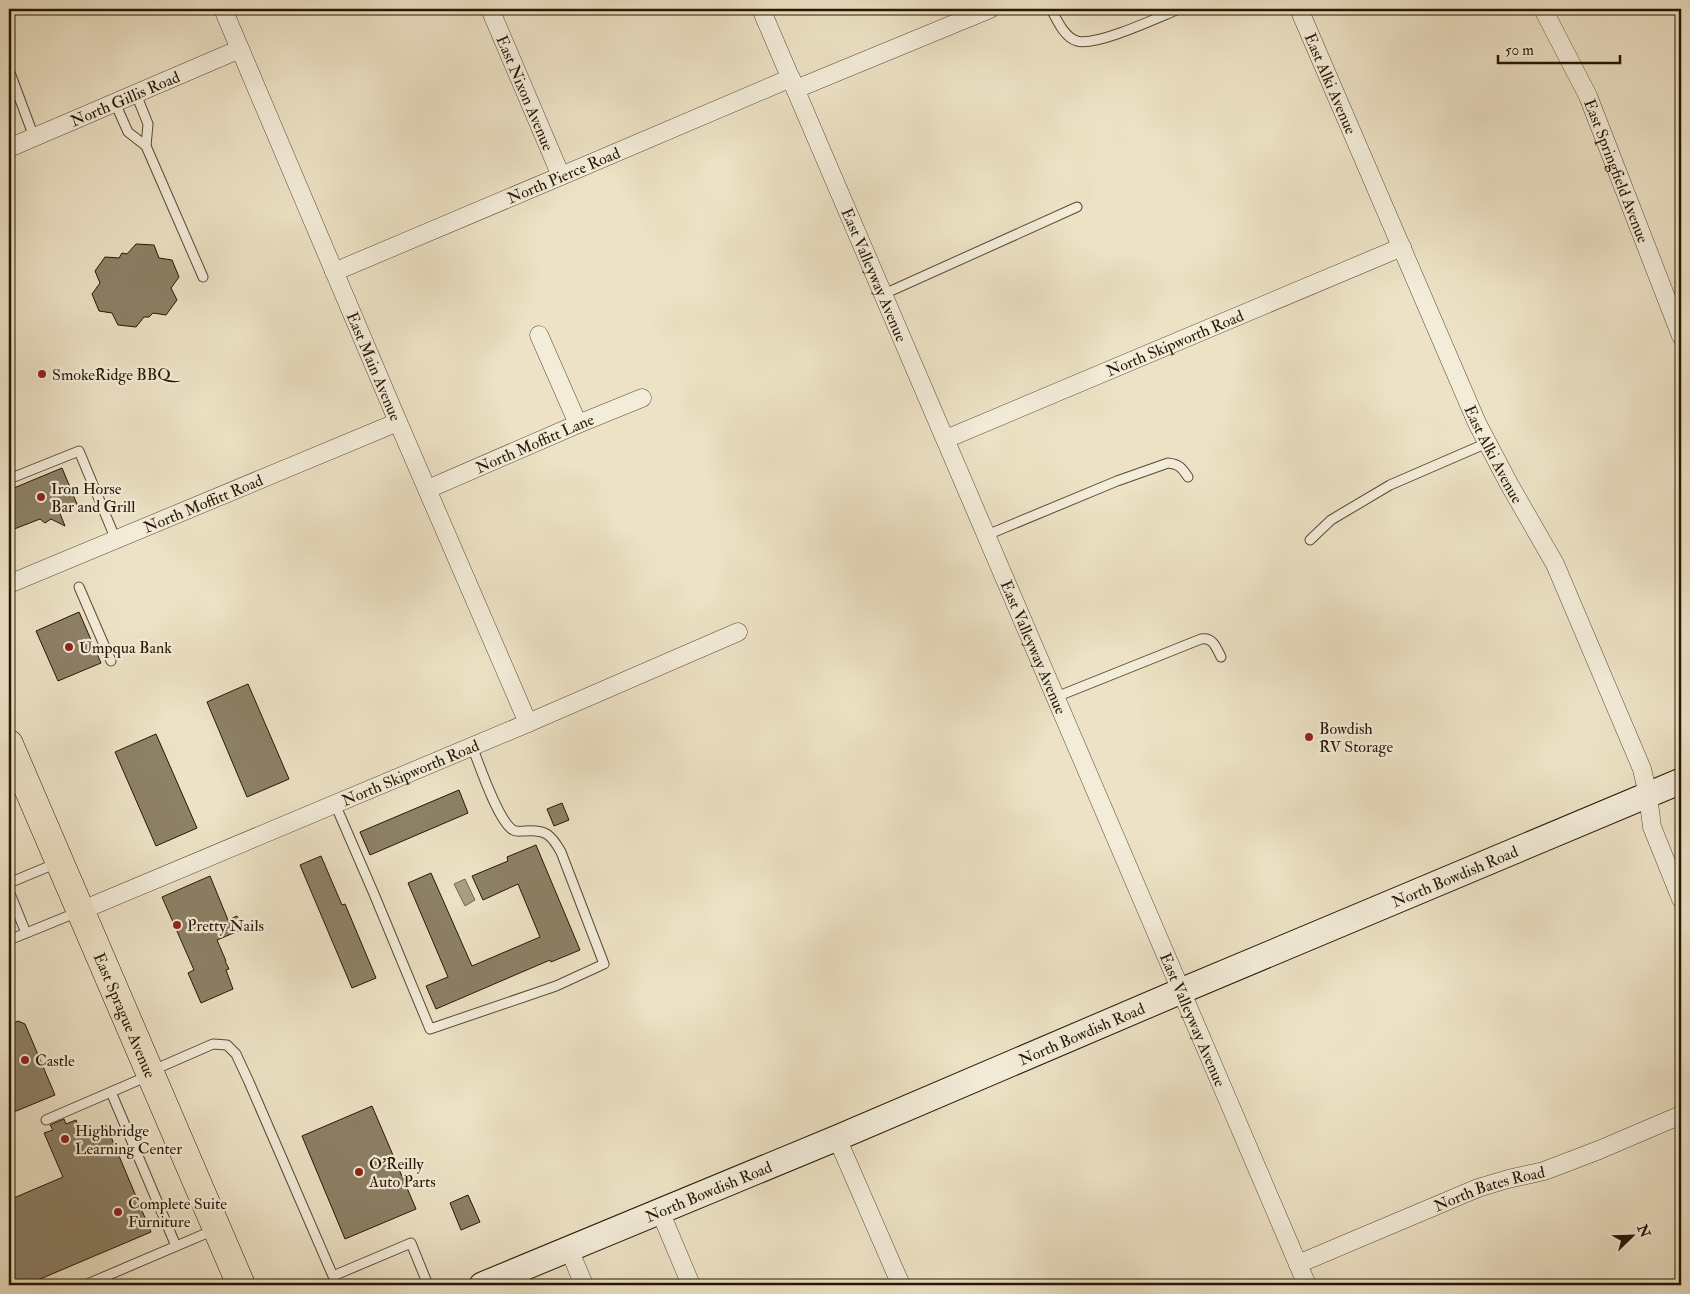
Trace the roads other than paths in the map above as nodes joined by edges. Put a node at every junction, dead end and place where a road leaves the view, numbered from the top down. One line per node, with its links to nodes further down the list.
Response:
1 (223, 9): 9 (street, East Main Avenue)
2 (490, 9): 17 (street, East Nixon Avenue)
3 (761, 9): 11 (street, East Valleyway Avenue)
4 (990, 9): 11 (street, North Pierce Road)
5 (1051, 9): 6 (lane)
6 (1179, 9)
7 (1299, 9): 19 (street, East Alki Avenue)
8 (1543, 9): 24 (street, East Springfield Avenue)
9 (240, 49): 12 (street, North Gillis Road); 20 (street, East Main Avenue)
10 (9, 70): 14 (lane)
11 (793, 84): 17 (street, North Pierce Road); 22 (street, East Valleyway Avenue)
12 (136, 94): 13 (street, North Gillis Road); 15 (lane)
13 (115, 102): 14 (street, North Gillis Road); 15 (lane)
14 (34, 137): 16 (street, North Gillis Road)
15 (146, 146): 21 (lane)
16 (9, 148)
17 (561, 176): 20 (street, North Pierce Road)
18 (1077, 207): 22 (lane)
19 (1402, 247): 28 (street, North Skipworth Road); 29 (street, East Alki Avenue)
20 (334, 272): 26 (street, East Main Avenue)
21 (204, 277)
22 (884, 294): 28 (street, East Valleyway Avenue)
23 (539, 335): 27 (street)
24 (1681, 336)
25 (642, 398): 27 (street, North Moffitt Lane)
26 (398, 422): 32 (street, East Main Avenue); 34 (street, North Moffitt Road)
27 (578, 424): 32 (street, North Moffitt Lane)
28 (946, 439): 33 (street, East Valleyway Avenue)
29 (1487, 443): 35 (lane); 46 (street, East Alki Avenue)
30 (1188, 477): 33 (lane)
31 (9, 479): 34 (lane)
32 (428, 489): 42 (street, East Main Avenue)
33 (987, 535): 41 (street, East Valleyway Avenue)
34 (116, 540): 36 (street, North Moffitt Road)
35 (1310, 540)
36 (9, 584)
37 (80, 587): 40 (lane)
38 (738, 632): 42 (street, North Skipworth Road)
39 (1221, 656): 41 (lane)
40 (111, 661)
41 (1056, 697): 55 (street, East Valleyway Avenue)
42 (528, 723): 44 (street, North Skipworth Road)
43 (9, 744): 48 (main road, East Sprague Avenue)
44 (472, 746): 47 (street, North Skipworth Road); 47 (lane)
45 (1681, 781): 46 (street, North Bowdish Road)
46 (1648, 795): 51 (street, East Alki Avenue); 55 (street, North Bowdish Road)
47 (335, 804): 52 (street, North Skipworth Road)
48 (59, 862): 49 (lane); 52 (main road, East Sprague Avenue)
49 (9, 883)
50 (9, 891): 53 (lane)
51 (1681, 900)
52 (80, 911): 53 (lane); 56 (main road, East Sprague Avenue)
53 (26, 933): 54 (lane)
54 (9, 940)
55 (1181, 991): 60 (street, North Bowdish Road); 65 (street, East Valleyway Avenue)
56 (150, 1073): 57 (lane); 62 (main road, East Sprague Avenue); 68 (lane)
57 (111, 1092): 59 (lane); 63 (lane)
58 (1681, 1115): 65 (street, North Bates Road)
59 (46, 1120)
60 (837, 1138): 61 (street, North Bowdish Road); 72 (street)
61 (660, 1211): 64 (street, North Bowdish Road); 71 (street)
62 (217, 1229): 63 (lane); 67 (main road, East Sprague Avenue)
63 (176, 1246): 66 (lane)
64 (569, 1249): 69 (street, North Bowdish Road); 70 (street)
65 (1298, 1264): 73 (street, East Valleyway Avenue)
66 (85, 1285)
67 (241, 1285)
68 (428, 1285)
69 (482, 1285)
70 (584, 1285)
71 (691, 1285)
72 (901, 1285)
73 (1307, 1285)

